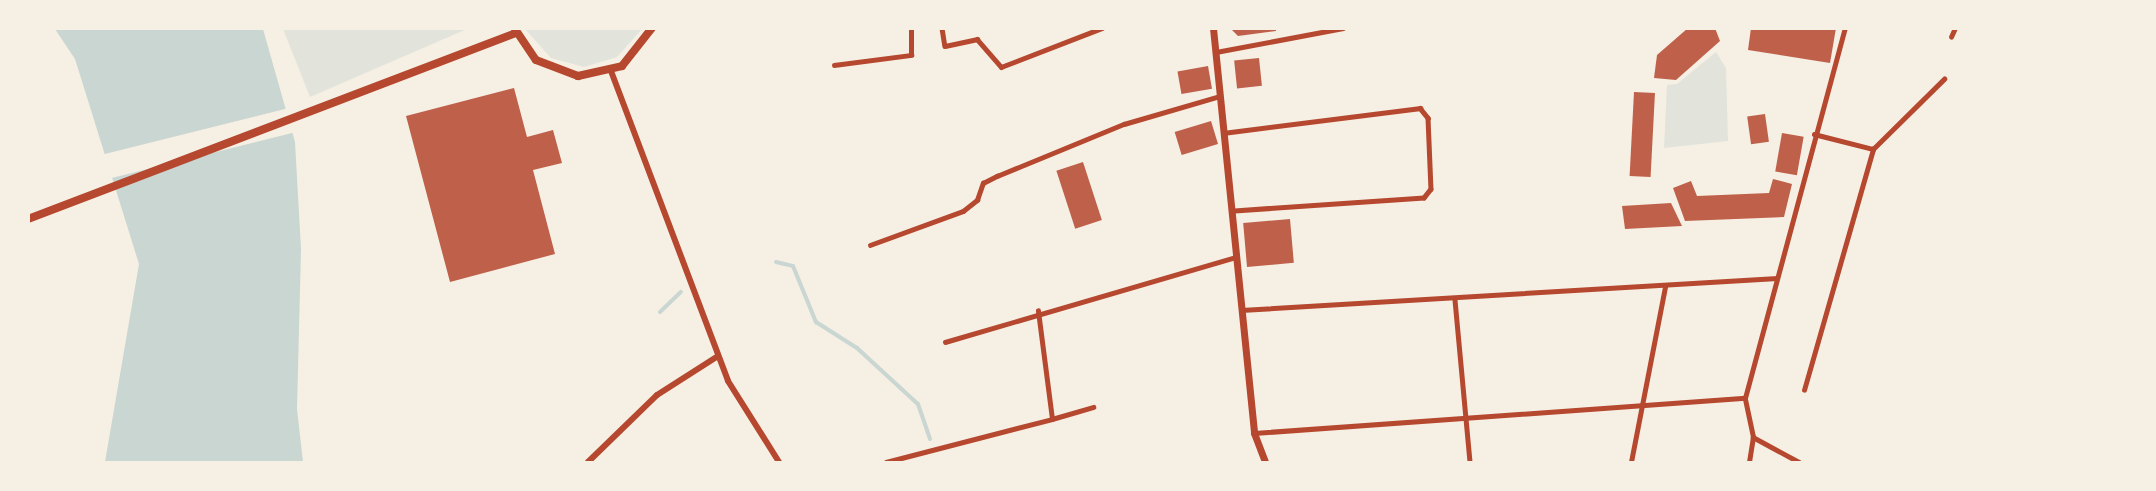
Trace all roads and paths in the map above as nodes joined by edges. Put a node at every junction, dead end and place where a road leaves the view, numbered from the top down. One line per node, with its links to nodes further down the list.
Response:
1 (652, 28): 15 (main road)
2 (910, 28): 14 (street)
3 (942, 28): 4 (street)
4 (1102, 28)
5 (1213, 28): 13 (main road)
6 (1285, 28): 11 (street)
7 (1343, 28): 11 (street)
8 (1845, 28): 19 (street)
9 (1955, 28): 12 (street)
10 (515, 31): 15 (main road); 22 (main road)
11 (1287, 37): 13 (street)
12 (1951, 37)
13 (1216, 52): 17 (main road)
14 (834, 65)
15 (611, 72): 31 (street)
16 (1944, 79): 20 (street)
17 (1220, 96): 18 (main road); 23 (street)
18 (1223, 133): 21 (main road); 21 (street)
19 (1814, 134): 20 (street); 25 (street)
20 (1874, 149): 32 (street)
21 (1231, 211): 24 (main road)
22 (28, 219)
23 (870, 245)
24 (1236, 257): 28 (main road); 29 (street)
25 (1777, 278): 26 (street); 33 (street)
26 (1665, 287): 27 (street); 34 (street)
27 (1455, 300): 28 (street); 36 (street)
28 (1241, 310): 38 (main road)
29 (1038, 311): 30 (street); 37 (street)
30 (945, 342)
31 (718, 356): 40 (street); 41 (street)
32 (1804, 390)
33 (1745, 398): 34 (street); 39 (street)
34 (1646, 404): 36 (street); 45 (street)
35 (1093, 407): 37 (street)
36 (1467, 414): 38 (street); 44 (street)
37 (1052, 419): 42 (street)
38 (1254, 433): 43 (main road)
39 (1753, 437): 46 (street); 47 (street)
40 (588, 462)
41 (779, 462)
42 (886, 462)
43 (1265, 462)
44 (1470, 462)
45 (1631, 462)
46 (1749, 462)
47 (1799, 462)

